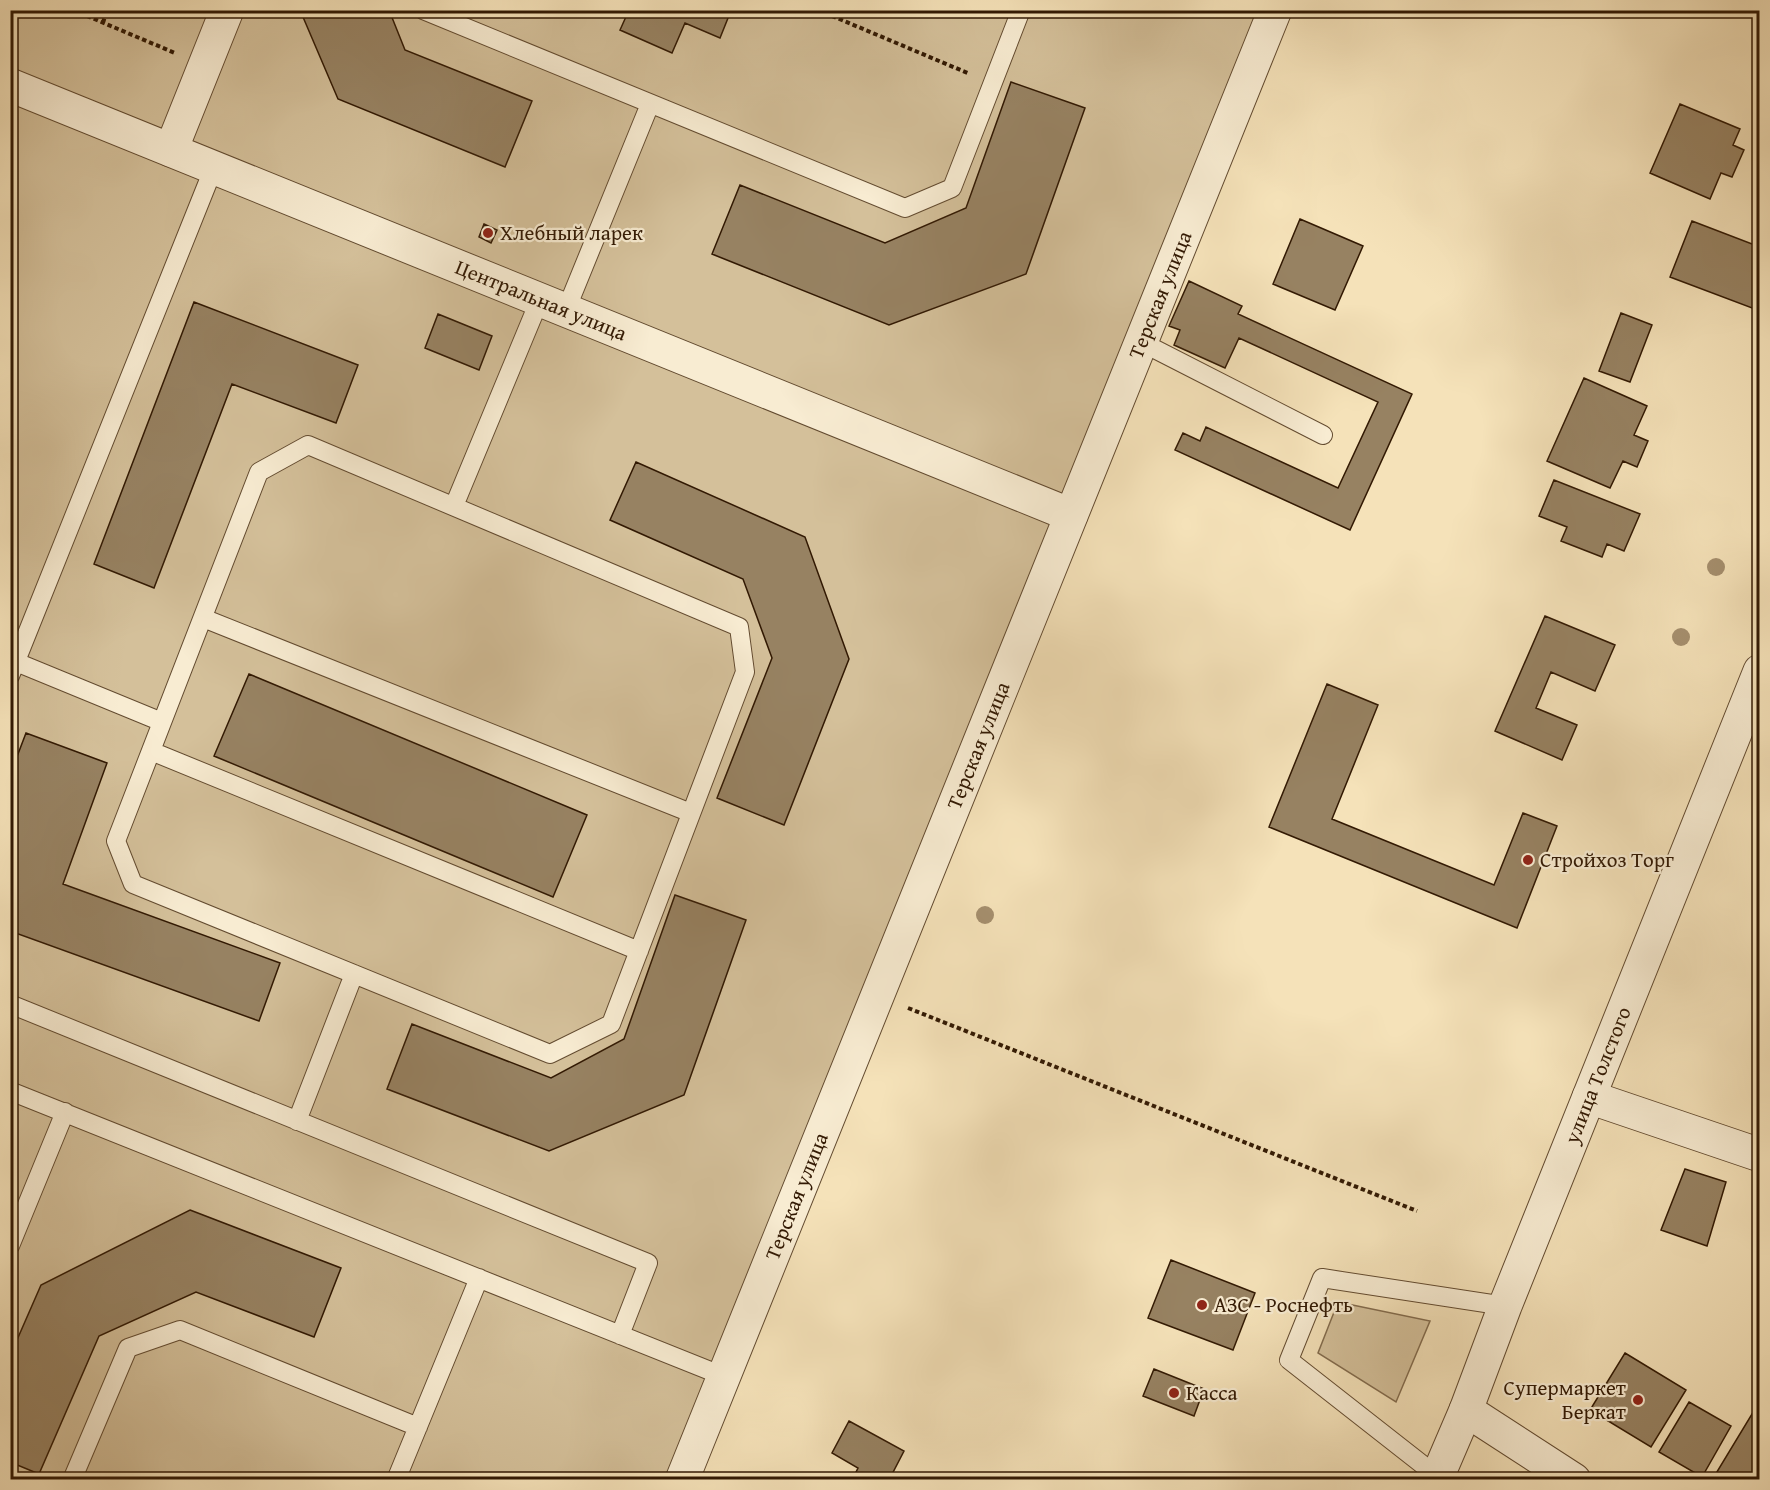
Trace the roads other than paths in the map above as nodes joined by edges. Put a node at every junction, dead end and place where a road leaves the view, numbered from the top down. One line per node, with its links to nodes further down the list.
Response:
1 (227, 10): 7 (street)
2 (423, 10): 6 (lane)
3 (1021, 10): 6 (lane)
4 (1275, 10): 10 (street, Терская улица)
5 (10, 85): 7 (street, Центральная улица)
6 (650, 104): 9 (lane)
7 (171, 150): 8 (street, Центральная улица)
8 (214, 167): 9 (street, Центральная улица); 15 (lane)
9 (553, 305): 12 (lane); 13 (street, Центральная улица)
10 (1141, 342): 11 (lane); 13 (street, Терская улица)
11 (1323, 435)
12 (453, 506): 14 (lane); 19 (lane)
13 (1071, 515): 32 (street, Терская улица)
14 (203, 618): 17 (lane); 19 (lane)
15 (13, 669): 17 (lane)
16 (1760, 671): 24 (street, улица Толстого)
17 (162, 722): 18 (lane)
18 (151, 751): 20 (lane); 21 (lane)
19 (692, 813): 20 (lane)
20 (639, 951): 21 (lane)
21 (354, 974): 26 (lane)
22 (10, 1004): 26 (lane)
23 (10, 1091): 25 (lane)
24 (1589, 1097): 27 (street); 30 (street, улица Толстого)
25 (65, 1112): 28 (lane); 29 (lane)
26 (297, 1121): 31 (lane)
27 (1760, 1155)
28 (10, 1246)
29 (479, 1278): 31 (lane); 34 (lane)
30 (1505, 1306): 33 (street, улица Толстого); 35 (lane)
31 (620, 1335): 32 (lane)
32 (723, 1376): 38 (street, Терская улица)
33 (1466, 1410): 35 (street, улица Толстого); 39 (street)
34 (418, 1427): 36 (lane); 37 (lane)
35 (1437, 1478)
36 (72, 1479)
37 (396, 1479)
38 (681, 1479)
39 (1574, 1479)

